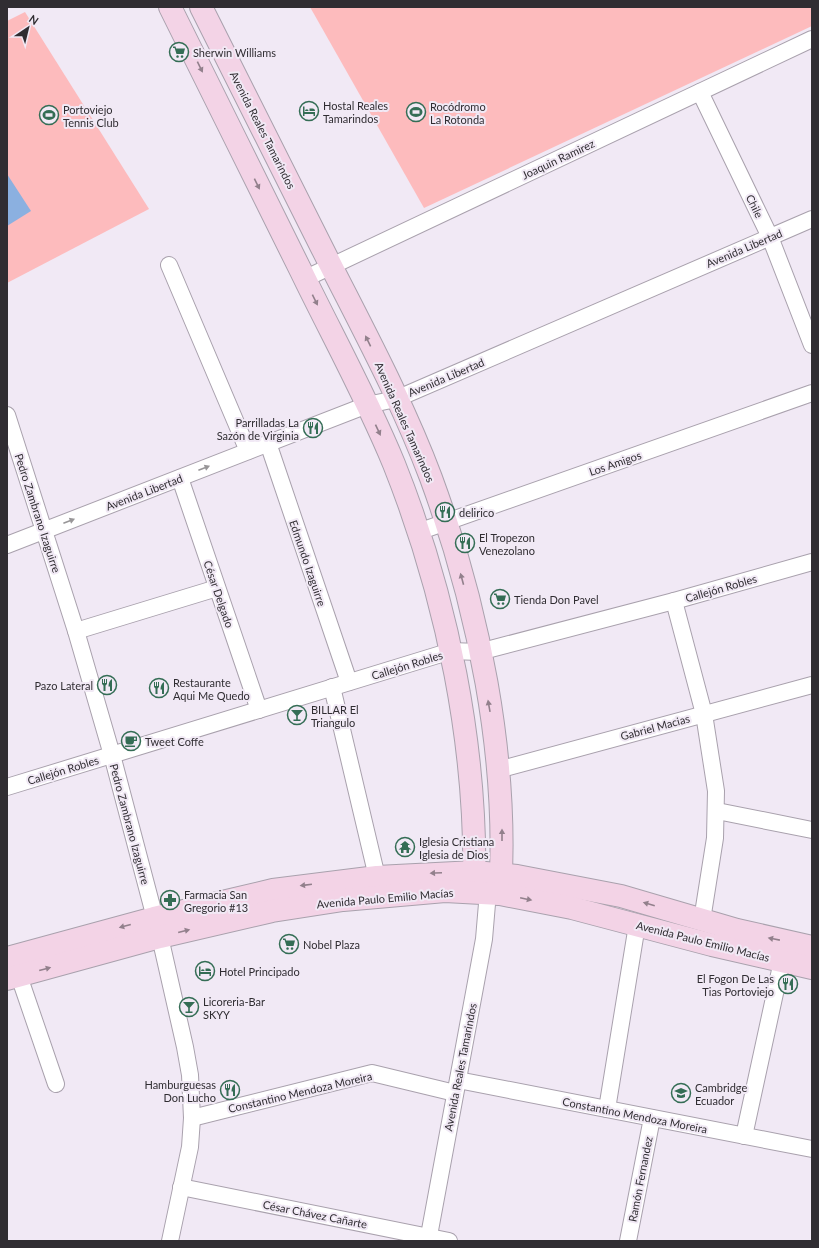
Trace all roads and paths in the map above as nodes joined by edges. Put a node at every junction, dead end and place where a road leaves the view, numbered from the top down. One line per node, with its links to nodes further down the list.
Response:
1 (170, 7): 9 (main road, Avenida Reales Tamarindos, one-way to 9)
2 (201, 7): 8 (main road, Avenida Reales Tamarindos)
3 (812, 39): 4 (street, Joaquin Ramirez)
4 (700, 92): 6 (street, Chile); 8 (street, Joaquin Ramirez)
5 (812, 219): 6 (street, Avenida Libertad)
6 (770, 237): 10 (street, Chile); 12 (street, Avenida Libertad)
7 (169, 265): 16 (street)
8 (331, 266): 9 (street, Joaquin Ramirez); 12 (main road, Avenida Reales Tamarindos, one-way to 8)
9 (304, 278): 13 (main road, Avenida Reales Tamarindos, one-way to 13)
10 (812, 345)
11 (812, 393): 18 (street, Los Amigos)
12 (396, 399): 13 (street, Avenida Libertad); 18 (main road, Avenida Reales Tamarindos)
13 (367, 405): 15 (street, Avenida Libertad); 20 (main road, Avenida Reales Tamarindos, one-way to 20)
14 (7, 415): 19 (street, Pedro Zambrano Izaguirre)
15 (268, 443): 16 (street, Avenida Libertad); 28 (street, Edmundo Izaguirre)
16 (248, 451): 17 (street, Avenida Libertad, one-way to 16)
17 (180, 478): 19 (street, Avenida Libertad, one-way to 17); 23 (street, César Delgado)
18 (446, 523): 20 (street, Los Amigos); 27 (main road, Avenida Reales Tamarindos, one-way to 18)
19 (44, 530): 21 (street, Avenida Libertad); 25 (street, Pedro Zambrano Izaguirre)
20 (418, 532): 26 (main road, Avenida Reales Tamarindos)
21 (7, 545)
22 (812, 562): 24 (street, Callejón Robles)
23 (217, 588): 25 (street); 31 (street, César Delgado)
24 (674, 601): 27 (street, Callejón Robles); 32 (street)
25 (76, 631): 33 (street, Pedro Zambrano Izaguirre)
26 (451, 651): 27 (street, Callejón Robles); 28 (street, Callejón Robles); 39 (main road, Avenida Reales Tamarindos)
27 (479, 652): 34 (main road, Avenida Reales Tamarindos, one-way to 27)
28 (349, 682): 30 (street, Callejón Robles)
29 (812, 685): 32 (street, Gabriel Macias)
30 (332, 688): 31 (street, Callejón Robles); 38 (street)
31 (259, 710): 33 (street, Callejón Robles)
32 (704, 714): 34 (street, Gabriel Macias); 36 (street)
33 (112, 755): 35 (street, Callejón Robles); 42 (street, Pedro Zambrano Izaguirre)
34 (498, 770): 39 (main road, Avenida Reales Tamarindos, one-way to 34)
35 (7, 787)
36 (717, 811): 37 (street); 40 (street)
37 (812, 830)
38 (377, 878): 39 (main road, Avenida Paulo Emilio Macías, one-way to 38); 42 (main road, Avenida Paulo Emilio Macías, one-way to 42)
39 (488, 885): 40 (main road, Avenida Paulo Emilio Macías, one-way to 39); 41 (main road, Avenida Paulo Emilio Macías, one-way to 41); 42 (main road, Avenida Paulo Emilio Macías, one-way to 39); 49 (street, Avenida Reales Tamarindos)
40 (702, 920): 43 (main road, Avenida Paulo Emilio Macías, one-way to 40)
41 (637, 925): 45 (main road, Avenida Paulo Emilio Macías); 50 (street)
42 (157, 928): 44 (main road, Avenida Paulo Emilio Macías, one-way to 44); 47 (main road, Avenida Paulo Emilio Macías, one-way to 42); 51 (street, Pedro Zambrano Izaguirre)
43 (812, 946)
44 (7, 958)
45 (782, 961): 46 (main road, Avenida Paulo Emilio Macías); 53 (street)
46 (812, 968)
47 (13, 978): 48 (street)
48 (56, 1084)
49 (456, 1086): 50 (street, Constantino Mendoza Moreira); 51 (street, Constantino Mendoza Moreira); 56 (street, Avenida Reales Tamarindos)
50 (607, 1109): 52 (street, Constantino Mendoza Moreira)
51 (192, 1118): 55 (street, Pedro Zambrano Izaguirre)
52 (652, 1118): 53 (street, Constantino Mendoza Moreira); 59 (street, Ramón Fernandez)
53 (744, 1136): 54 (street, Constantino Mendoza Moreira)
54 (812, 1150)
55 (181, 1187): 56 (street, César Chávez Cañarte); 57 (street, Pedro Zambrano Izaguirre)
56 (428, 1239): 58 (street, César Chávez Cañarte)
57 (170, 1241)
58 (449, 1241)
59 (628, 1241)

